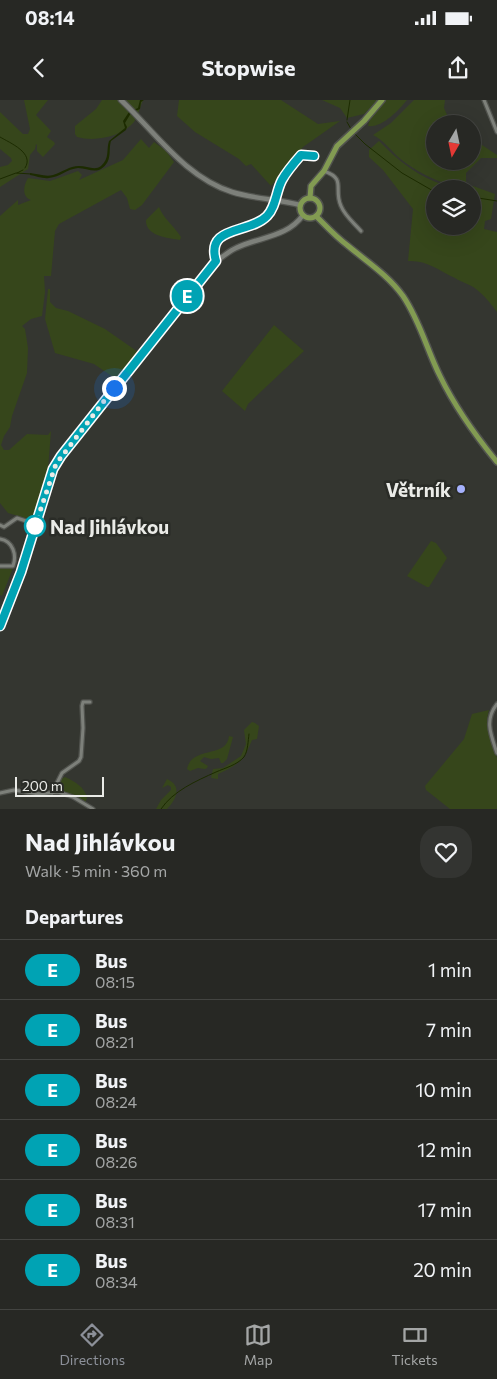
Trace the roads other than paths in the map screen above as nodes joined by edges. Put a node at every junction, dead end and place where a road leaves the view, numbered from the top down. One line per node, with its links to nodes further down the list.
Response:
1 (121, 100): 8 (main road)
2 (382, 100): 6 (main road)
3 (484, 100): 4 (street)
4 (497, 132)
5 (301, 155): 12 (street, bridge)
6 (324, 171): 7 (main road); 11 (street)
7 (310, 198): 8 (main road); 10 (main road)
8 (300, 205): 9 (main road)
9 (303, 215): 10 (main road); 12 (main road)
10 (316, 216): 13 (main road)
11 (361, 231)
12 (216, 261): 14 (main road)
13 (497, 462)
14 (35, 524): 15 (street); 18 (main road)
15 (0, 525)
16 (0, 539): 17 (street)
17 (0, 566)
18 (0, 626)
19 (90, 702): 22 (street)
20 (497, 704): 21 (street)
21 (497, 753)
22 (52, 792): 23 (street); 24 (street)
23 (0, 793)
24 (93, 809)

